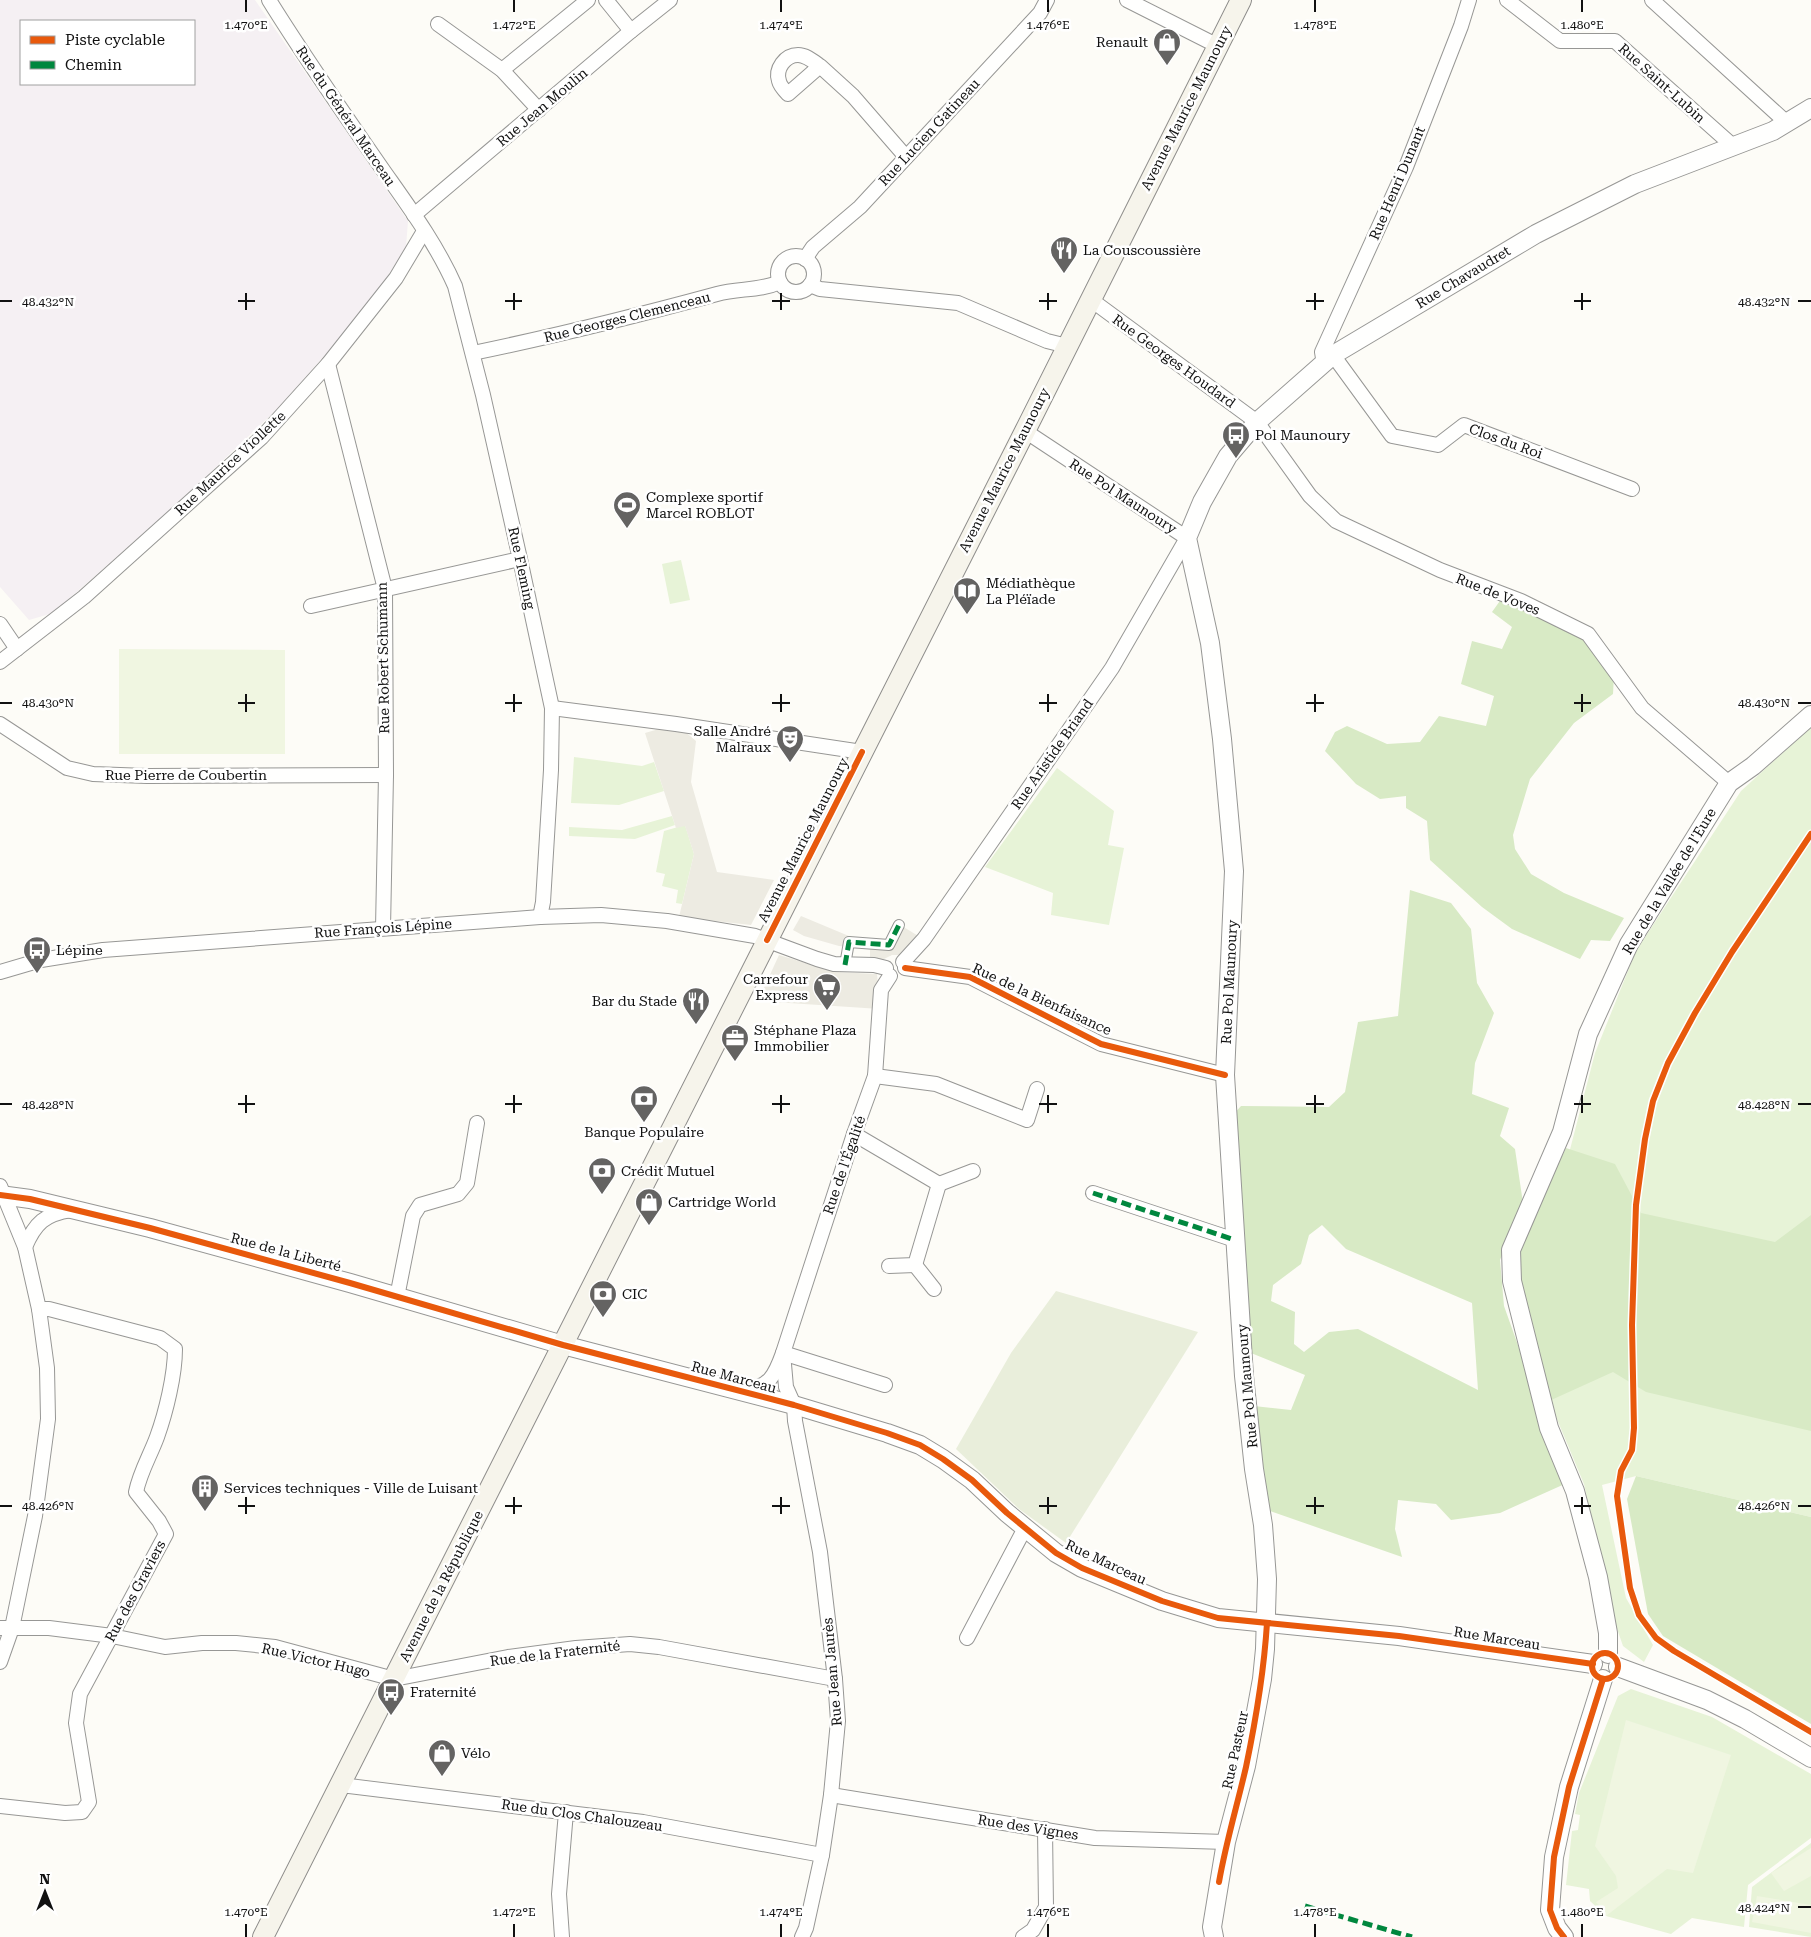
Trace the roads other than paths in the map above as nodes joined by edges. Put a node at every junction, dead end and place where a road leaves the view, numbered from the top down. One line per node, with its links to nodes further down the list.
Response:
1 (269, 0): 21 (street, Rue du Général Marceau)
2 (588, 0): 15 (street)
3 (606, 0): 12 (street)
4 (670, 0): 12 (street, Rue Jean Moulin)
5 (1047, 0): 20 (street, Rue Lucien Gatineau)
6 (1127, 0): 13 (street)
7 (1241, 0): 13 (main road, Avenue Maurice Maunoury)
8 (1469, 0): 29 (street, Rue Henri Dunant)
9 (1507, 0): 19 (street, Rue Saint-Lubin)
10 (1652, 0): 18 (street)
11 (438, 24): 15 (street)
12 (631, 31): 17 (street, Rue Jean Moulin)
13 (1218, 46): 26 (main road, Avenue Maurice Maunoury)
14 (820, 66): 20 (street)
15 (502, 70): 17 (street)
16 (1811, 108): 18 (street, Rue Chavaudret)
17 (538, 110): 21 (street, Rue Jean Moulin)
18 (1786, 123): 19 (street, Rue Chavaudret)
19 (1733, 146): 29 (street, Rue Chavaudret)
20 (906, 157): 23 (street, Rue Lucien Gatineau)
21 (414, 215): 22 (street, Rue du Général Marceau)
22 (424, 231): 28 (street, Rue Fleming); 30 (street, Rue Maurice Viollette)
23 (805, 259): 24 (street); 25 (street)
24 (780, 282): 25 (street); 28 (street, Rue Georges Clemenceau)
25 (810, 286): 27 (street)
26 (1090, 299): 27 (main road, Avenue Maurice Maunoury); 31 (street, Rue Georges Houdard)
27 (1067, 346): 32 (main road, Avenue Maurice Maunoury)
28 (473, 353): 35 (street, Rue Fleming)
29 (1329, 359): 31 (street, Rue Chavaudret); 33 (street, Clos du Roi)
30 (328, 364): 36 (street, Rue Robert Schumann); 39 (street, Rue Maurice Viollette)
31 (1257, 422): 34 (street, Rue Chavaudret); 46 (street, Rue de Voves)
32 (1025, 431): 34 (street, Rue Pol Maunoury); 44 (main road, Avenue Maurice Maunoury)
33 (1632, 489)
34 (1188, 538): 52 (street, Rue Aristide Briand); 55 (street, Rue Pol Maunoury)
35 (520, 559): 36 (street); 41 (street, Rue Fleming)
36 (385, 588): 37 (street); 45 (street, Rue Robert Schumann)
37 (311, 606)
38 (0, 624): 39 (street)
39 (17, 649): 40 (street, Rue Maurice Viollette)
40 (0, 662)
41 (552, 708): 44 (street); 47 (street, Rue Fleming)
42 (1811, 715): 46 (street, Rue de la Vallée de l'Eure)
43 (0, 724): 45 (street, Rue Pierre de Coubertin)
44 (862, 752): 50 (main road, Avenue Maurice Maunoury)
45 (386, 775): 49 (street, Rue Robert Schumann)
46 (1729, 783): 82 (street, Rue de la Vallée de l'Eure)
47 (540, 916): 49 (street, Rue François Lépine); 50 (street, Rue François Lépine)
48 (899, 925): 51 (street)
49 (383, 928): 53 (street, Rue François Lépine)
50 (767, 940): 51 (street); 72 (main road, Avenue de la République)
51 (845, 965): 54 (street)
52 (904, 965): 54 (street); 55 (street, Rue de la Bienfaisance)
53 (0, 972)
54 (888, 972): 56 (street, Rue de l'Égalité)
55 (1225, 1075): 65 (street, Rue Pol Maunoury)
56 (875, 1076): 57 (street); 59 (street, Rue de l'Égalité)
57 (1037, 1089)
58 (477, 1123): 70 (street)
59 (854, 1134): 61 (street); 73 (street, Rue de l'Égalité)
60 (973, 1171): 61 (street)
61 (939, 1184): 67 (street)
62 (2, 1192): 64 (street, Rue de la Liberté); 66 (street)
63 (1093, 1193): 65 (street)
64 (73, 1209): 66 (street); 70 (street, Rue de la Liberté)
65 (1235, 1240): 78 (street, Rue Pol Maunoury)
66 (25, 1247): 71 (street)
67 (915, 1265): 68 (street); 69 (street)
68 (888, 1266)
69 (934, 1289)
70 (397, 1296): 72 (street, Rue de la Liberté)
71 (39, 1309): 79 (street); 80 (street, Rue des Graviers)
72 (563, 1345): 75 (street, Rue Marceau); 87 (main road, Avenue de la République)
73 (783, 1353): 74 (street); 75 (street, Rue de l'Égalité); 76 (street, Rue de l'Égalité)
74 (884, 1385)
75 (743, 1392): 76 (street, Rue Marceau)
76 (794, 1405): 77 (street, Rue Marceau); 85 (street, Rue Jean Jaurès)
77 (1025, 1528): 78 (street, Rue Marceau); 81 (street)
78 (1267, 1622): 84 (street, Rue Marceau); 94 (street, Rue Pasteur)
79 (6, 1628): 80 (street, Rue Victor Hugo); 83 (street)
80 (112, 1636): 87 (street, Rue Victor Hugo); 91 (street, Rue des Graviers)
81 (968, 1638)
82 (1613, 1660): 84 (street); 86 (street); 88 (street)
83 (0, 1662)
84 (1593, 1664): 86 (street)
85 (836, 1678): 87 (street, Rue de la Fraternité); 90 (street, Rue Jean Jaurès)
86 (1604, 1678): 101 (street)
87 (394, 1679): 89 (main road, Avenue de la République)
88 (1811, 1758)
89 (341, 1785): 92 (street, Rue du Clos Chalouzeau); 96 (main road, Avenue de la République)
90 (832, 1795): 93 (street, Rue des Vignes); 95 (street, Rue Jean Jaurès)
91 (0, 1806)
92 (566, 1812): 95 (street, Rue du Clos Chalouzeau); 97 (street)
93 (1045, 1829): 94 (street, Rue des Vignes); 99 (street)
94 (1226, 1842): 100 (street, Rue Pasteur)
95 (822, 1855): 98 (street, Rue Jean Jaurès)
96 (263, 1937)
97 (562, 1937)
98 (802, 1937)
99 (1023, 1937)
100 (1214, 1937)
101 (1564, 1937)

